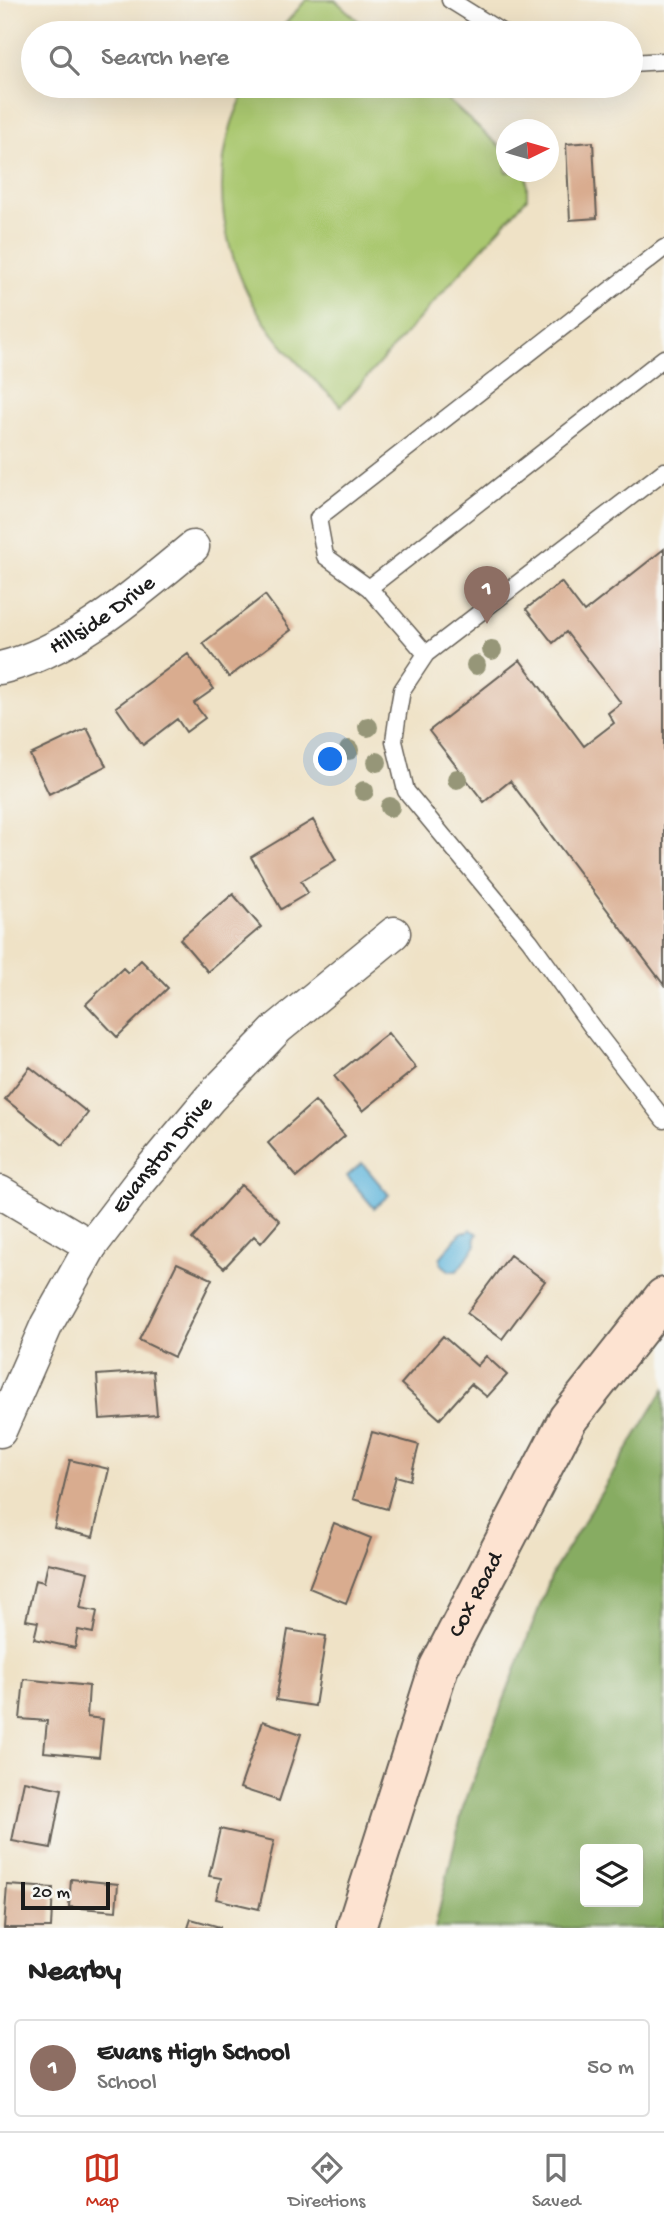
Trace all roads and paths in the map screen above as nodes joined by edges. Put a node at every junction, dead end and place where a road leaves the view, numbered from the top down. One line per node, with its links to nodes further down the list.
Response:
1 (450, 0): 2 (lane)
2 (484, 21)
3 (664, 61): 4 (lane)
4 (643, 62)
5 (664, 248): 9 (lane)
6 (664, 358): 9 (lane)
7 (664, 471): 10 (lane)
8 (193, 547): 11 (street, Hillside Drive)
9 (369, 588): 10 (lane)
10 (426, 654): 13 (lane)
11 (0, 668)
12 (394, 933): 15 (street, Evanston Drive)
13 (664, 1120)
14 (0, 1192): 15 (street)
15 (91, 1246): 17 (street, Evanston Drive)
16 (664, 1297): 18 (street, Cox Road)
17 (0, 1431)
18 (356, 1928)

